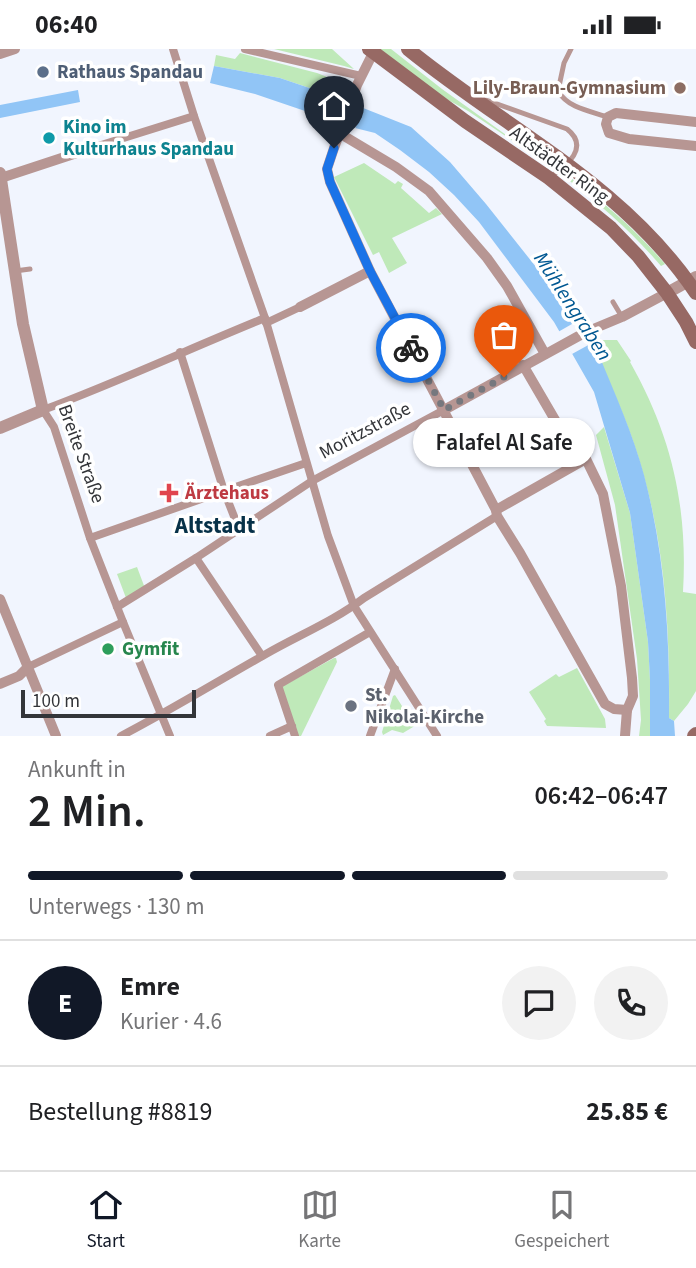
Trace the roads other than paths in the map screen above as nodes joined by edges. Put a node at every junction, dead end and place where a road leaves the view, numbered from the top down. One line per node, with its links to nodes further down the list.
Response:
1 (15, 49): 7 (street)
2 (173, 49): 10 (street)
3 (245, 49): 8 (street)
4 (408, 49): 9 (main road, Altstädter Ring)
5 (571, 49): 11 (lane)
6 (371, 51): 8 (street); 17 (main road, Altstädter Ring)
7 (0, 54)
8 (361, 76): 13 (street)
9 (455, 87): 16 (main road, Altstädter Ring); 16 (lane)
10 (194, 116): 14 (street); 27 (street)
11 (607, 117): 12 (street); 15 (street)
12 (696, 122)
13 (340, 129): 21 (street); 30 (street)
14 (98, 146): 18 (street)
15 (696, 146)
16 (569, 164): 17 (lane); 22 (main road, Altstädter Ring)
17 (549, 178): 23 (main road, Altstädter Ring)
18 (1, 181): 20 (street, Breite Straße)
19 (30, 269): 20 (lane)
20 (15, 271): 32 (street, Breite Straße)
21 (370, 271): 25 (street); 33 (street)
22 (693, 283): 23 (street, Moritzstraße)
23 (667, 293): 26 (street, Moritzstraße); 28 (main road, Altstädter Ring)
24 (613, 302): 26 (lane)
25 (300, 307): 27 (street)
26 (622, 317): 30 (street, Moritzstraße)
27 (266, 320): 29 (street); 36 (street)
28 (696, 342)
29 (180, 352): 32 (street); 38 (street)
30 (545, 354): 31 (street, Moritzstraße)
31 (523, 365): 33 (street, Moritzstraße); 35 (street)
32 (43, 410): 34 (street); 41 (street, Breite Straße)
33 (444, 410): 37 (street, Moritzstraße); 39 (street)
34 (0, 428)
35 (586, 459): 39 (street); 52 (street)
36 (306, 463): 37 (street); 38 (street)
37 (312, 481): 40 (street, Moritzstraße); 44 (street)
38 (224, 491): 40 (street); 41 (street)
39 (496, 513): 44 (street); 52 (street)
40 (239, 529): 42 (street, Moritzstraße)
41 (90, 538): 45 (street, Breite Straße)
42 (196, 558): 45 (street, Moritzstraße); 48 (street)
43 (0, 599): 49 (street)
44 (354, 606): 47 (street); 48 (street)
45 (117, 607): 46 (street, Breite Straße)
46 (122, 622): 49 (street); 53 (street, Breite Straße)
47 (370, 632): 50 (street); 54 (street)
48 (262, 656): 53 (street)
49 (28, 667): 51 (street); 55 (street)
50 (395, 669): 60 (street); 61 (street)
51 (0, 684)
52 (627, 710): 62 (street)
53 (161, 715): 56 (street); 57 (street, Breite Straße)
54 (292, 726): 58 (street); 59 (street)
55 (56, 736)
56 (121, 736)
57 (170, 736)
58 (270, 736)
59 (295, 736)
60 (370, 736)
61 (438, 736)
62 (625, 736)

